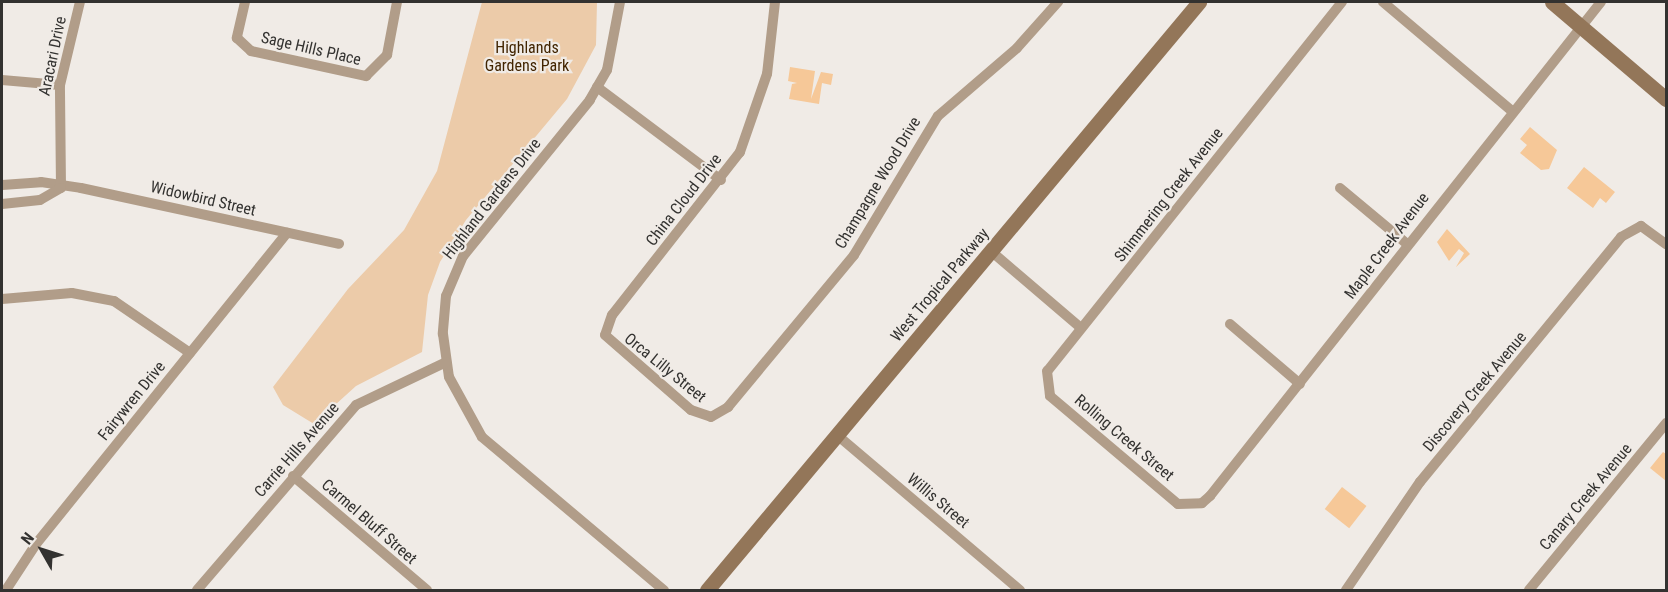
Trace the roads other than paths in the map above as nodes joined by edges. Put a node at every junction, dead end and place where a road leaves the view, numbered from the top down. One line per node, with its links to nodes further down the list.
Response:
1 (80, 2): 14 (street, Aracari Drive)
2 (245, 2): 3 (street, Sage Hills Place)
3 (397, 2)
4 (620, 2): 15 (street, Highland Gardens Drive)
5 (775, 2): 18 (street, China Cloud Drive)
6 (1058, 2): 36 (street, Champagne Wood Drive)
7 (1199, 2): 27 (main road, West Tropical Parkway)
8 (1342, 2): 30 (street, Shimmering Creek Avenue)
9 (1383, 2): 17 (street)
10 (1552, 2): 12 (main road)
11 (1601, 2): 12 (street, Maple Creek Avenue)
12 (1581, 26): 16 (main road); 17 (street, Maple Creek Avenue)
13 (2, 80): 14 (street)
14 (60, 86): 20 (street, Aracari Drive)
15 (597, 87): 18 (street); 33 (street, Highland Gardens Drive)
16 (1666, 99)
17 (1512, 111): 24 (street, Maple Creek Avenue)
18 (721, 180): 31 (street, China Cloud Drive)
19 (2, 185): 20 (street, Widowbird Street)
20 (61, 188): 22 (street, Widowbird Street); 23 (street, Widowbird Street)
21 (1340, 188): 24 (street)
22 (2, 204)
23 (287, 233): 25 (street, Widowbird Street); 32 (street, Fairywren Drive)
24 (1406, 243): 35 (street, Maple Creek Avenue)
25 (339, 244)
26 (1666, 244): 47 (street, Discovery Creek Avenue)
27 (992, 252): 30 (street); 38 (main road, West Tropical Parkway)
28 (2, 299): 32 (street)
29 (1230, 324): 35 (street)
30 (1081, 328): 34 (street, Shimmering Creek Avenue)
31 (605, 335): 36 (street, Orca Lilly Street)
32 (190, 354): 41 (street, Fairywren Drive)
33 (446, 362): 39 (street, Carrie Hills Avenue); 44 (street, Highland Gardens Drive)
34 (1044, 380): 40 (street, Rolling Creek Street)
35 (1300, 384): 40 (street, Maple Creek Avenue)
36 (711, 417)
37 (1666, 423): 48 (street, Canary Creek Avenue)
38 (837, 435): 45 (main road, West Tropical Parkway); 46 (street, Willis Street)
39 (293, 476): 42 (street, Carrie Hills Avenue); 43 (street, Carmel Bluff Street)
40 (1194, 505)
41 (6, 591)
42 (196, 591)
43 (427, 591)
44 (664, 591)
45 (707, 591)
46 (1020, 591)
47 (1346, 591)
48 (1528, 591)

